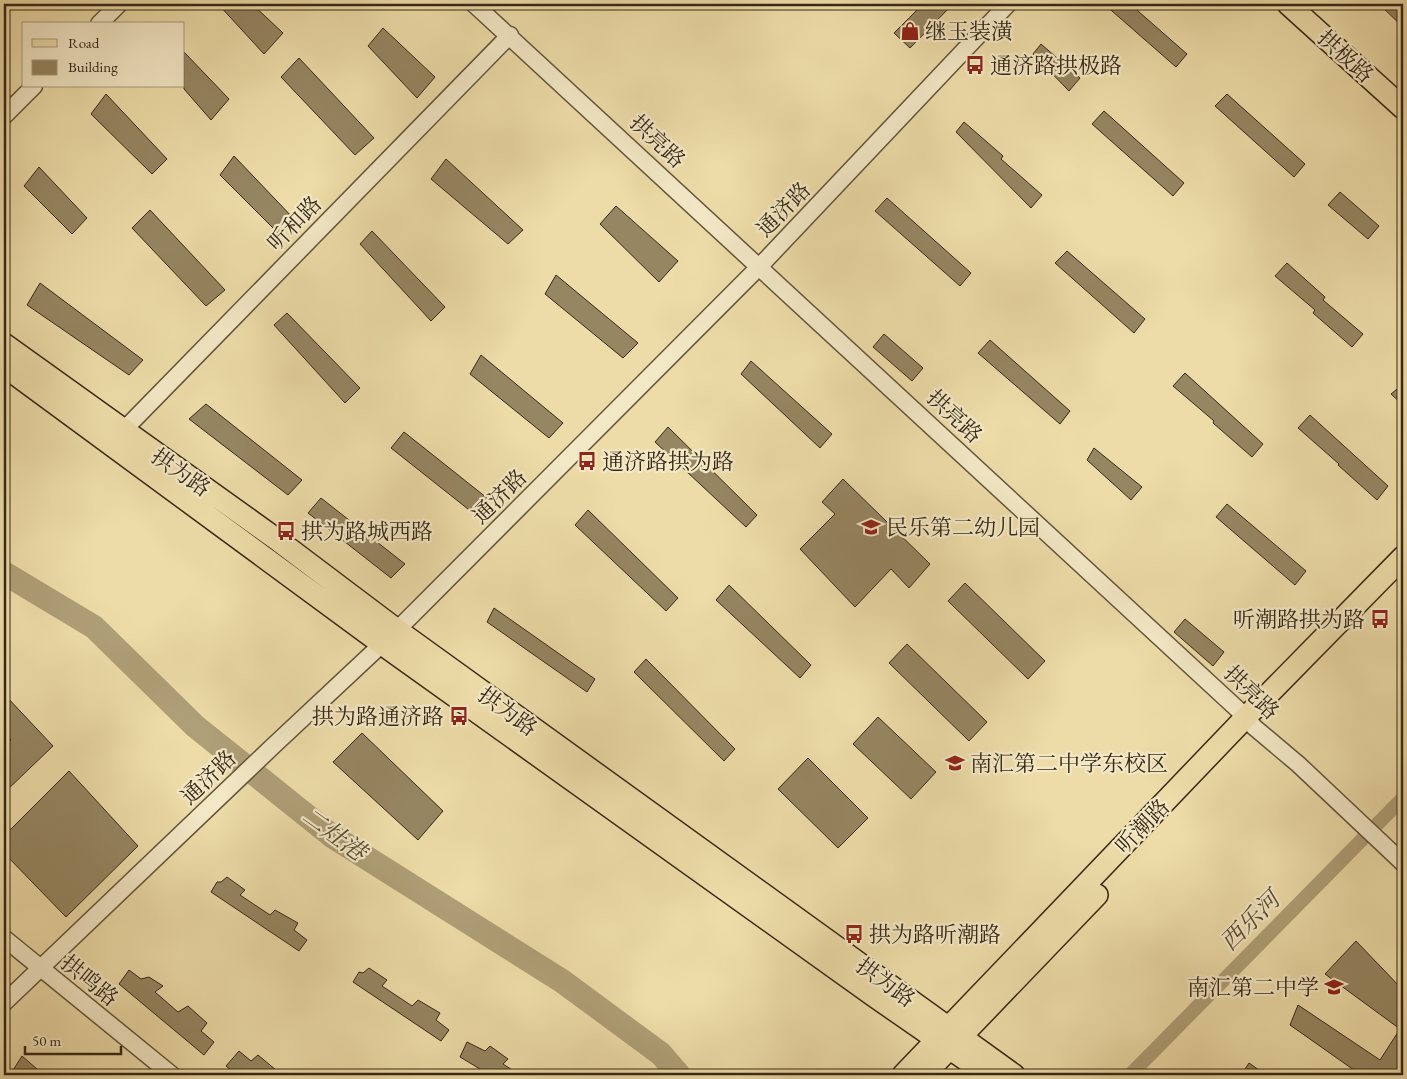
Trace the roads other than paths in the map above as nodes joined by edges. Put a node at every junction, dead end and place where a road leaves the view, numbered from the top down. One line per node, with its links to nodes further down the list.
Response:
1 (119, 4): 6 (street)
2 (474, 4): 7 (street, 拱亮路)
3 (1008, 4): 12 (street, 通济路)
4 (1288, 4): 10 (main road, 拱极路)
5 (1309, 4): 9 (main road, 拱极路)
6 (101, 22)
7 (510, 35): 12 (street, 拱亮路); 15 (street, 听和路)
8 (32, 88): 11 (street)
9 (1403, 89)
10 (1403, 108)
11 (4, 116)
12 (760, 266): 18 (street, 通济路); 19 (street, 拱亮路)
13 (4, 344): 15 (main road, 拱为路)
14 (4, 366): 15 (main road, 拱为路)
15 (117, 437): 18 (main road, 拱为路)
16 (1403, 557): 19 (main road, 听潮路)
17 (1403, 578): 19 (main road, 听潮路)
18 (389, 637): 22 (street, 通济路); 24 (main road, 拱为路)
19 (1250, 722): 20 (street, 拱亮路); 24 (main road, 听潮路)
20 (1403, 863)
21 (4, 938): 22 (street, 拱鸣路)
22 (40, 968): 23 (street, 通济路); 25 (street, 拱鸣路)
23 (4, 1003)
24 (950, 1038): 26 (main road, 听潮路); 27 (main road, 听潮路); 28 (main road, 拱为路); 29 (main road, 拱为路)
25 (172, 1075)
26 (903, 1075)
27 (924, 1075)
28 (988, 1075)
29 (1014, 1075)

